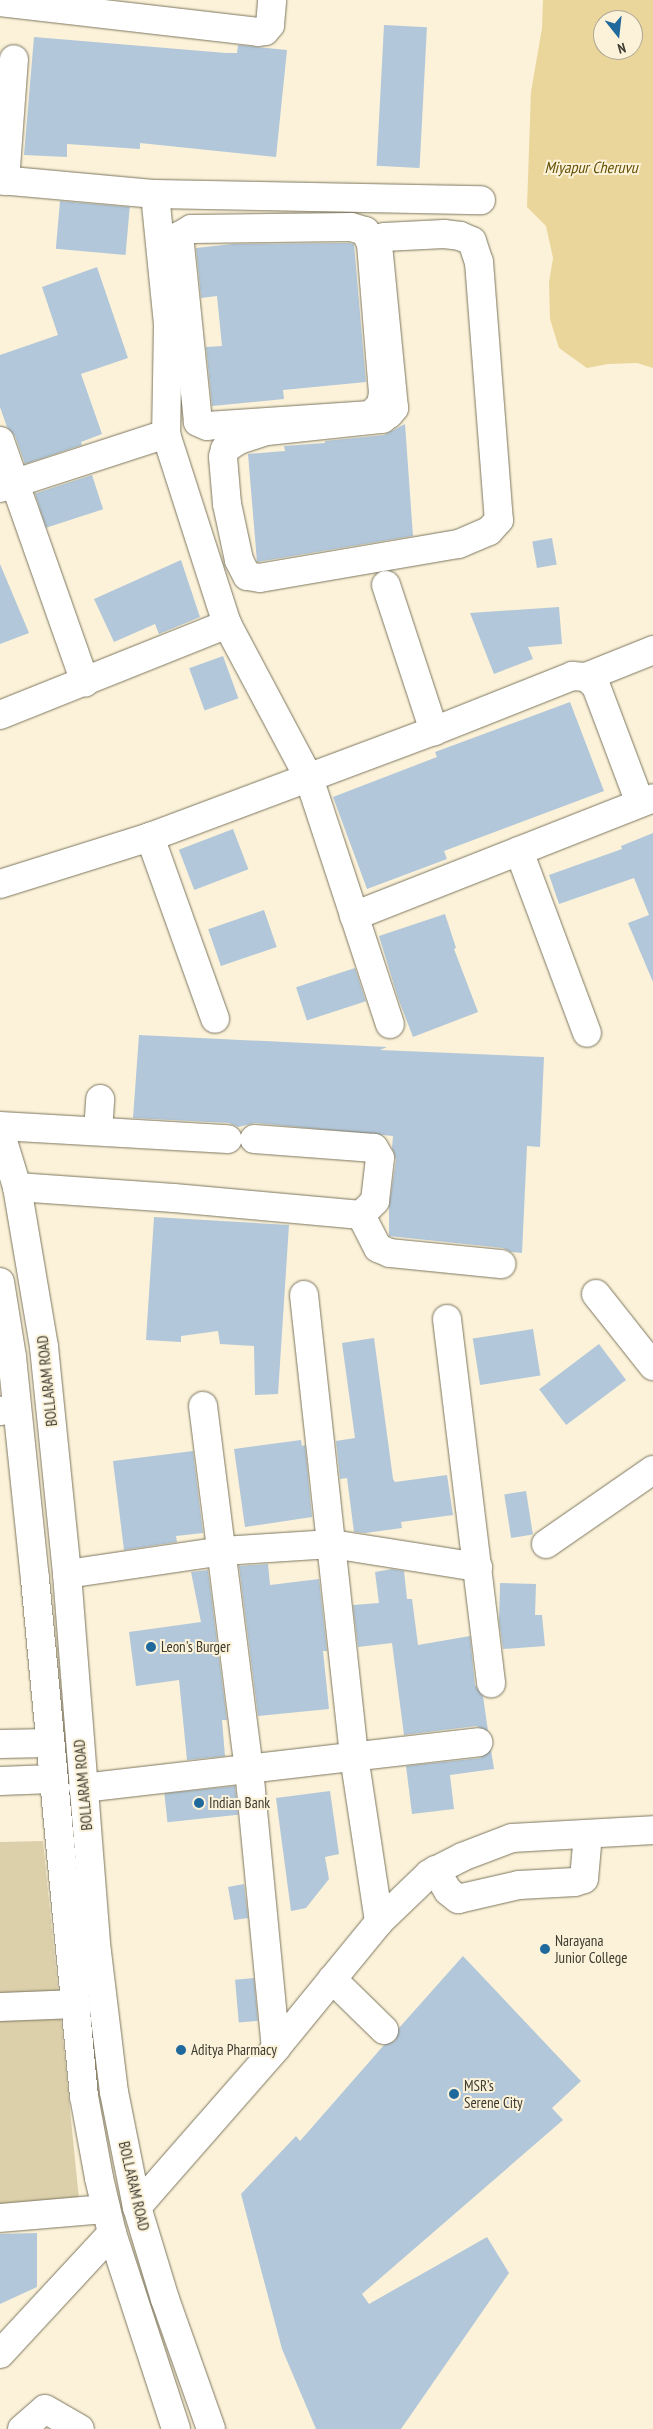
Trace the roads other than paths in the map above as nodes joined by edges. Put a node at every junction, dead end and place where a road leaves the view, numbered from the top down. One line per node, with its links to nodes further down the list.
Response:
1 (272, 0): 3 (street)
2 (0, 2): 3 (street)
3 (124, 8)
4 (14, 59): 5 (street)
5 (2, 180): 6 (street)
6 (155, 194): 7 (street); 8 (street)
7 (481, 200)
8 (188, 321): 8 (street); 9 (street)
9 (166, 434): 11 (street); 13 (street)
10 (0, 441): 11 (street)
11 (7, 486): 20 (street)
12 (227, 504): 13 (street); 14 (street); 14 (street)
13 (192, 512): 16 (street)
14 (247, 576): 16 (street)
15 (386, 585): 22 (street)
16 (215, 586): 17 (street)
17 (227, 624): 20 (street); 23 (street)
18 (653, 650): 19 (street)
19 (586, 677): 22 (street); 24 (street)
20 (85, 682): 21 (street)
21 (0, 715)
22 (434, 731): 23 (street)
23 (309, 778): 25 (street); 28 (street)
24 (646, 801): 26 (street)
25 (150, 837): 27 (street); 29 (street)
26 (519, 850): 28 (street); 31 (street)
27 (0, 884)
28 (354, 916): 30 (street)
29 (215, 1019)
30 (390, 1024)
31 (587, 1033)
32 (100, 1099): 35 (street)
33 (0, 1126): 35 (street)
34 (0, 1131): 38 (street, BOLLARAM ROAD)
35 (98, 1131): 36 (street)
36 (228, 1139)
37 (254, 1139): 39 (street)
38 (17, 1187): 39 (street); 53 (street, BOLLARAM ROAD)
39 (361, 1216): 40 (street)
40 (501, 1264)
41 (0, 1282): 47 (street, BOLLARAM ROAD)
42 (596, 1294): 45 (street)
43 (304, 1295): 49 (street)
44 (448, 1319): 52 (street)
45 (653, 1366)
46 (203, 1406): 51 (street)
47 (9, 1410): 55 (street, BOLLARAM ROAD)
48 (653, 1470): 50 (street)
49 (332, 1544): 51 (street); 52 (street); 58 (street)
50 (546, 1544)
51 (222, 1551): 53 (street); 59 (street)
52 (478, 1567): 54 (street)
53 (67, 1574): 62 (street, BOLLARAM ROAD)
54 (491, 1683)
55 (49, 1742): 57 (street); 60 (street, BOLLARAM ROAD)
56 (478, 1742): 58 (street)
57 (0, 1744)
58 (354, 1756): 59 (street); 66 (street)
59 (249, 1769): 62 (street); 71 (street)
60 (52, 1778): 61 (street); 68 (street, BOLLARAM ROAD)
61 (0, 1781)
62 (83, 1788): 72 (street, BOLLARAM ROAD)
63 (653, 1830): 64 (street)
64 (588, 1834): 65 (street); 65 (street)
65 (435, 1870): 66 (street)
66 (379, 1922): 67 (street)
67 (332, 1980): 70 (street); 71 (street)
68 (76, 2004): 69 (street); 74 (street, BOLLARAM ROAD)
69 (0, 2007)
70 (384, 2030)
71 (276, 2048): 72 (street)
72 (137, 2208): 79 (street, BOLLARAM ROAD)
73 (0, 2218): 74 (street)
74 (109, 2221): 75 (street); 78 (street, BOLLARAM ROAD)
75 (0, 2354)
76 (22, 2429): 77 (street)
77 (80, 2429)
78 (176, 2429)
79 (211, 2429)

